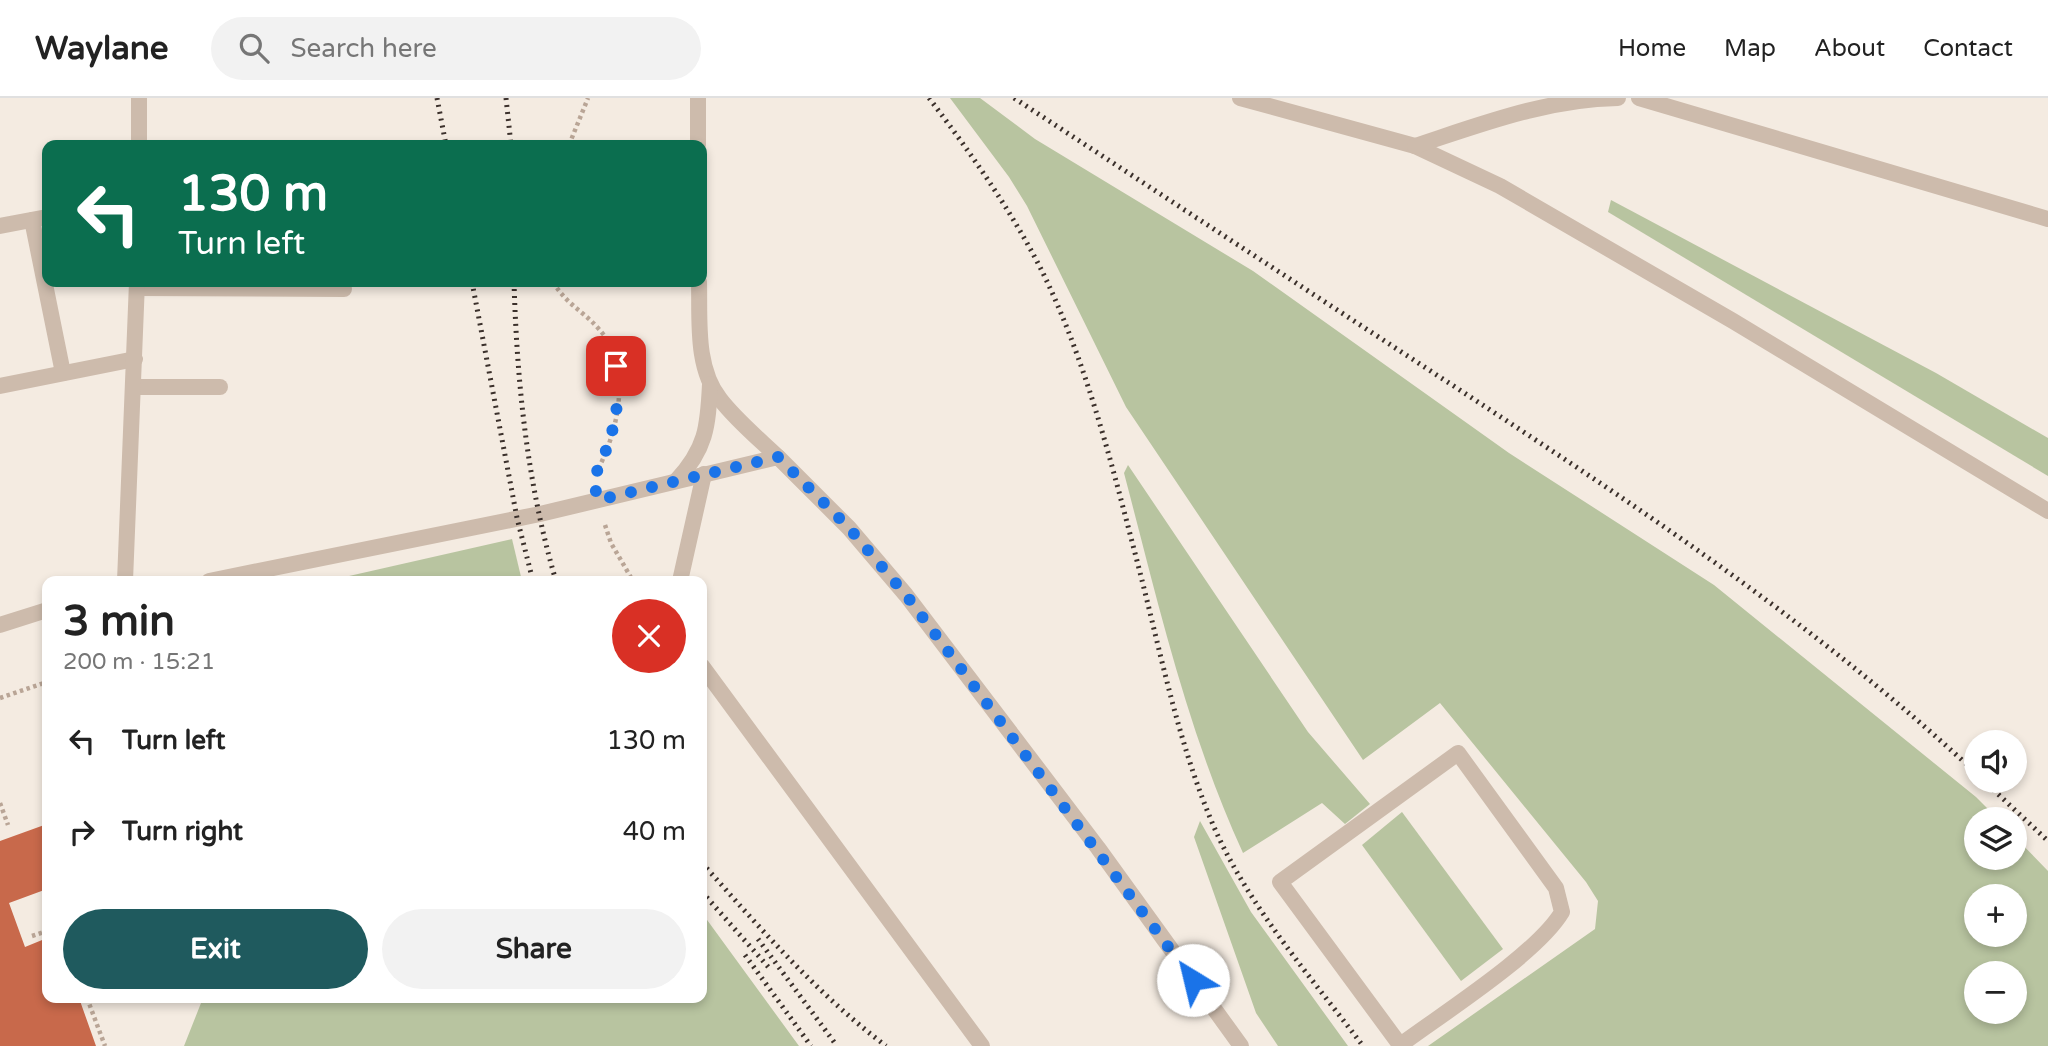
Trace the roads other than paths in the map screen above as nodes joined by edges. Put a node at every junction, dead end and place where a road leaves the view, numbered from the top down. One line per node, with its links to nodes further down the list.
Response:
1 (139, 98): 6 (lane)
2 (698, 98): 7 (lane)
3 (1240, 98): 8 (lane)
4 (1618, 98): 8 (lane)
5 (1639, 98): 10 (lane)
6 (139, 140)
7 (698, 140)
8 (1415, 146): 26 (lane)
9 (40, 219): 11 (lane)
10 (2048, 219)
11 (0, 226)
12 (50, 287): 18 (lane)
13 (137, 287): 17 (lane)
14 (240, 287): 16 (lane)
15 (699, 287): 19 (lane)
16 (344, 289)
17 (135, 359): 18 (lane); 21 (lane)
18 (63, 373): 20 (lane)
19 (710, 381): 23 (lane); 25 (lane)
20 (0, 386)
21 (134, 387): 22 (lane); 27 (lane)
22 (220, 387)
23 (778, 457): 24 (lane); 34 (lane)
24 (704, 474): 25 (lane); 29 (lane)
25 (675, 482): 28 (lane)
26 (2048, 511)
27 (125, 576)
28 (233, 576)
29 (681, 576)
30 (42, 612): 31 (lane)
31 (0, 625)
32 (707, 673): 33 (lane)
33 (982, 1046)
34 (1241, 1046)
35 (1400, 1046): 35 (lane)

